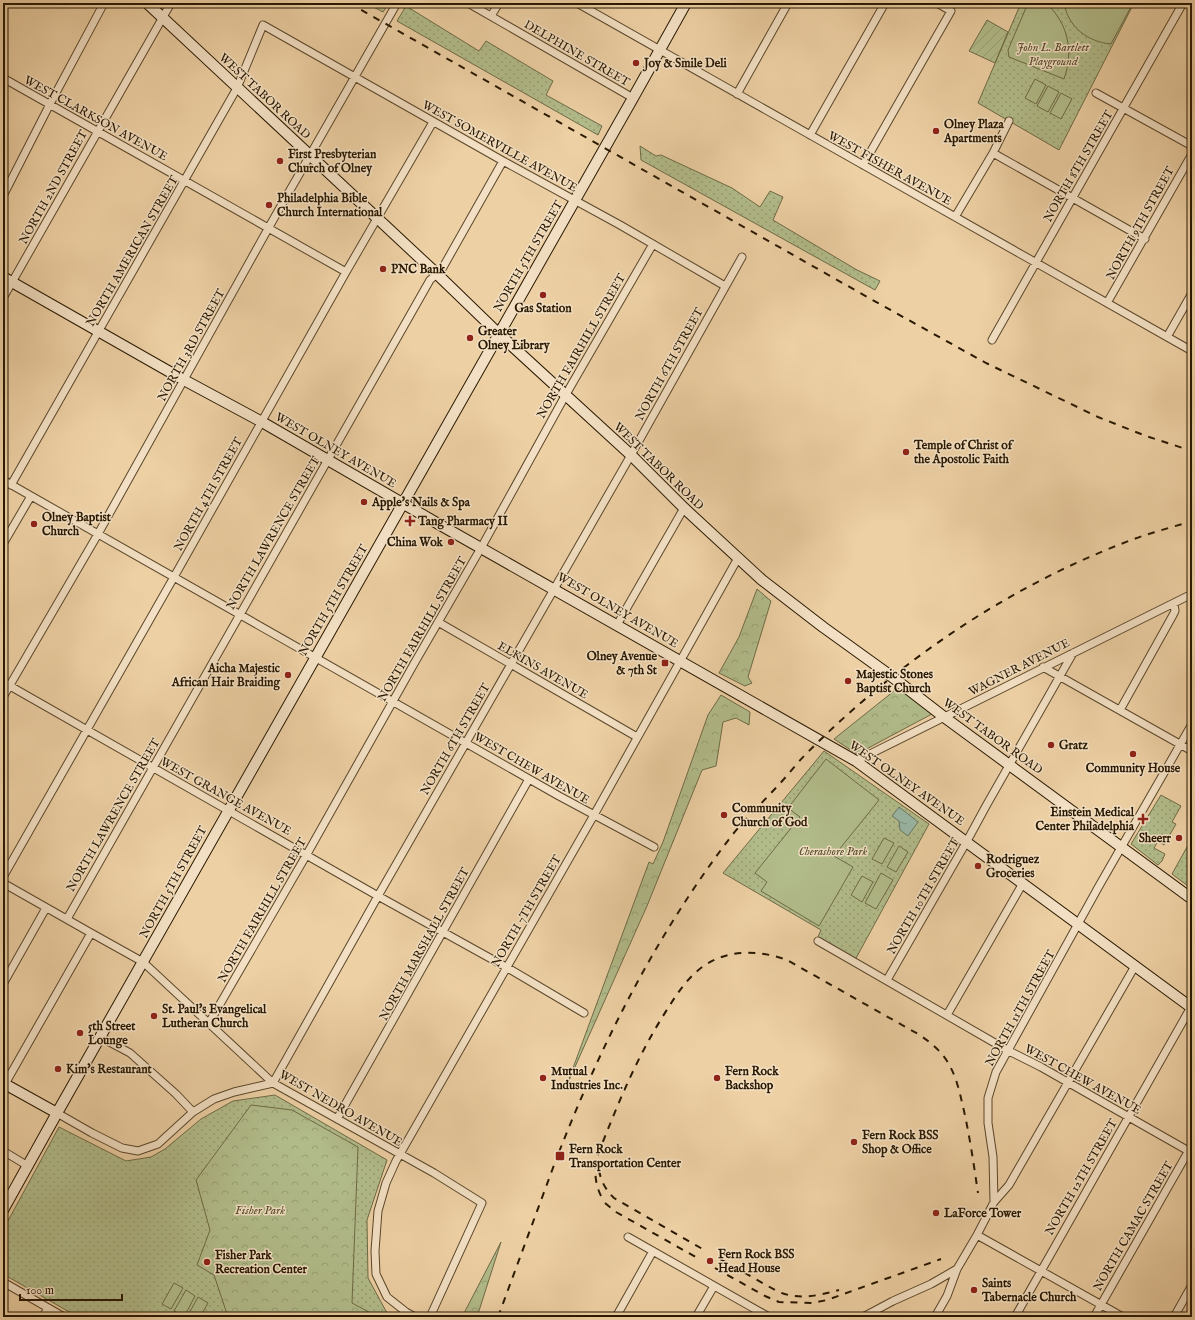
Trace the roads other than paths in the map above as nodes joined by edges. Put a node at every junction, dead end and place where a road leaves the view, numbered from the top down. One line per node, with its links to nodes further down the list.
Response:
1 (104, 3): 23 (street)
2 (147, 3): 14 (street, WEST TABOR ROAD)
3 (171, 3): 14 (street, NORTH 2ND STREET)
4 (397, 3): 17 (street, NORTH 3RD STREET)
5 (468, 3): 13 (street, DELPHINE STREET)
6 (499, 3): 13 (street)
7 (577, 3): 16 (street, WEST FISHER AVENUE)
8 (686, 3): 16 (street, NORTH 5TH STREET)
9 (788, 3): 21 (street)
10 (885, 3): 28 (street)
11 (937, 3): 34 (street)
12 (1183, 3): 24 (street, NORTH 8TH STREET)
13 (491, 16): 22 (street, DELPHINE STREET)
14 (162, 17): 19 (street, WEST TABOR ROAD); 27 (street, NORTH 2ND STREET)
15 (264, 26): 17 (street, WEST SOMERVILLE AVENUE); 19 (street, NORTH AMERICAN STREET)
16 (660, 50): 21 (street, WEST FISHER AVENUE); 22 (street, NORTH 5TH STREET)
17 (355, 77): 26 (street, WEST SOMERVILLE AVENUE); 32 (street, NORTH 3RD STREET)
18 (3, 78): 23 (street, WEST CLARKSON AVENUE)
19 (237, 88): 32 (street, WEST TABOR ROAD); 35 (street, NORTH AMERICAN STREET)
20 (1096, 93): 24 (street)
21 (737, 94): 28 (street, WEST FISHER AVENUE)
22 (633, 98): 38 (street, NORTH 5TH STREET)
23 (50, 104): 27 (street, WEST CLARKSON AVENUE); 36 (street)
24 (1123, 108): 29 (street); 37 (street, NORTH 8TH STREET)
25 (1009, 121): 30 (street)
26 (433, 122): 33 (street, WEST SOMERVILLE AVENUE); 40 (street, NORTH 4TH STREET)
27 (97, 131): 35 (street, WEST CLARKSON AVENUE); 48 (street, NORTH 2ND STREET)
28 (810, 135): 34 (street, WEST FISHER AVENUE)
29 (1192, 146)
30 (993, 153): 37 (street); 39 (street)
31 (1192, 154): 42 (street, NORTH 9TH STREET)
32 (310, 156): 40 (street, WEST TABOR ROAD); 41 (street, NORTH 3RD STREET)
33 (503, 161): 38 (street, WEST SOMERVILLE AVENUE); 47 (street, NORTH LAWRENCE STREET)
34 (863, 165): 39 (street, WEST FISHER AVENUE)
35 (185, 180): 41 (street, WEST CLARKSON AVENUE); 53 (street, NORTH AMERICAN STREET)
36 (3, 196)
37 (1072, 198): 42 (street); 45 (street, NORTH 8TH STREET)
38 (575, 201): 43 (street, WEST SOMERVILLE AVENUE); 54 (street, NORTH 5TH STREET)
39 (955, 217): 45 (street, WEST FISHER AVENUE)
40 (377, 219): 46 (street, NORTH 4TH STREET); 47 (street, WEST TABOR ROAD)
41 (269, 228): 46 (street, WEST CLARKSON AVENUE); 58 (street, NORTH 3RD STREET)
42 (1145, 239): 52 (street, NORTH 9TH STREET)
43 (653, 244): 49 (street, WEST SOMERVILLE AVENUE); 59 (street, NORTH FAIRHILL STREET)
44 (742, 257): 49 (street, NORTH 6TH STREET)
45 (1035, 262): 52 (street, WEST FISHER AVENUE); 56 (street, NORTH 8TH STREET)
46 (346, 272): 60 (street, NORTH 4TH STREET)
47 (436, 274): 54 (street, WEST TABOR ROAD); 62 (street, NORTH LAWRENCE STREET)
48 (8, 280): 51 (street, NORTH 2ND STREET); 53 (street, WEST OLNEY AVENUE)
49 (725, 286): 61 (street, NORTH 6TH STREET)
50 (1192, 293): 55 (street)
51 (3, 298)
52 (1107, 303): 55 (street, WEST FISHER AVENUE)
53 (99, 331): 58 (street, WEST OLNEY AVENUE); 64 (street, NORTH AMERICAN STREET)
54 (499, 334): 59 (street, WEST TABOR ROAD); 66 (street, NORTH 5TH STREET)
55 (1167, 337): 57 (street, WEST FISHER AVENUE)
56 (992, 340)
57 (1192, 351)
58 (184, 380): 60 (street, WEST OLNEY AVENUE); 68 (street, NORTH 3RD STREET)
59 (565, 396): 61 (street, WEST TABOR ROAD); 70 (street, NORTH FAIRHILL STREET)
60 (262, 422): 62 (street, WEST OLNEY AVENUE); 72 (street, NORTH 4TH STREET)
61 (630, 455): 67 (street, WEST TABOR ROAD); 73 (street, NORTH 6TH STREET)
62 (328, 460): 66 (street, WEST OLNEY AVENUE); 76 (street, NORTH LAWRENCE STREET)
63 (3, 480): 64 (street, WEST CHEW AVENUE)
64 (12, 485): 65 (street, WEST CHEW AVENUE)
65 (31, 496): 68 (street, WEST CHEW AVENUE); 69 (street)
66 (403, 504): 70 (street, WEST OLNEY AVENUE); 80 (street, NORTH 5TH STREET)
67 (684, 508): 71 (street, WEST TABOR ROAD); 78 (street)
68 (98, 534): 72 (street, WEST CHEW AVENUE); 85 (street, NORTH 3RD STREET)
69 (3, 544)
70 (481, 548): 73 (street, WEST OLNEY AVENUE); 77 (street, NORTH FAIRHILL STREET)
71 (738, 558): 81 (street, NORTH 7TH STREET); 89 (street, WEST TABOR ROAD)
72 (174, 577): 76 (street, WEST CHEW AVENUE); 91 (street, NORTH 4TH STREET)
73 (554, 589): 78 (street, WEST OLNEY AVENUE); 82 (street, NORTH 6TH STREET)
74 (1192, 594): 75 (street, WAGNER AVENUE)
75 (1174, 603): 79 (street, WAGNER AVENUE); 88 (street)
76 (240, 614): 80 (street, WEST CHEW AVENUE); 98 (street, NORTH LAWRENCE STREET)
77 (438, 622): 82 (street, ELKINS AVENUE); 87 (street, NORTH FAIRHILL STREET)
78 (617, 625): 81 (street, WEST OLNEY AVENUE)
79 (1072, 653): 83 (street, WAGNER AVENUE); 84 (street, NORTH 10TH STREET)
80 (315, 657): 87 (street, WEST CHEW AVENUE); 100 (street, NORTH 5TH STREET)
81 (680, 661): 92 (street, NORTH 7TH STREET); 96 (street, WEST OLNEY AVENUE)
82 (510, 664): 92 (street, ELKINS AVENUE); 93 (street, NORTH 6TH STREET)
83 (1043, 667): 84 (street); 89 (street, WAGNER AVENUE)
84 (1060, 676): 88 (street); 97 (street, NORTH 10TH STREET)
85 (6, 684): 86 (street, NORTH 3RD STREET); 91 (street, WEST GRANGE AVENUE)
86 (3, 697)
87 (393, 702): 93 (street, WEST CHEW AVENUE); 105 (street, NORTH FAIRHILL STREET)
88 (1120, 710): 94 (street)
89 (944, 717): 96 (street, WAGNER AVENUE); 97 (street, WEST TABOR ROAD)
90 (1192, 724): 94 (street, NORTH 11TH STREET)
91 (87, 730): 98 (street, WEST GRANGE AVENUE); 106 (street, NORTH 4TH STREET)
92 (637, 737): 101 (street, NORTH 7TH STREET)
93 (466, 743): 99 (street, WEST CHEW AVENUE); 109 (street, NORTH 6TH STREET)
94 (1180, 744): 95 (street); 104 (street, NORTH 11TH STREET)
95 (1192, 751)
96 (856, 761): 102 (street, WEST OLNEY AVENUE)
97 (1010, 765): 102 (street, NORTH 10TH STREET); 104 (street, WEST TABOR ROAD)
98 (153, 768): 100 (street, WEST GRANGE AVENUE); 112 (street, NORTH LAWRENCE STREET)
99 (529, 779): 101 (street, WEST CHEW AVENUE); 114 (street, NORTH MARSHALL STREET)
100 (229, 810): 105 (street, WEST GRANGE AVENUE); 117 (street, NORTH 5TH STREET)
101 (594, 815): 103 (street, WEST CHEW AVENUE); 119 (street, NORTH 7TH STREET)
102 (967, 841): 108 (street, WEST OLNEY AVENUE); 120 (street, NORTH 10TH STREET)
103 (654, 847)
104 (1122, 847): 110 (street, WEST TABOR ROAD); 113 (street, NORTH 11TH STREET)
105 (306, 854): 109 (street, WEST GRANGE AVENUE); 125 (street, NORTH FAIRHILL STREET)
106 (3, 877)
107 (3, 883): 111 (street, WEST NEDRO AVENUE)
108 (1023, 883): 113 (street, WEST OLNEY AVENUE); 124 (street)
109 (378, 896): 114 (street, WEST GRANGE AVENUE); 129 (street, NORTH 6TH STREET)
110 (1192, 899)
111 (46, 908): 112 (street, WEST NEDRO AVENUE); 121 (street)
112 (67, 919): 115 (street, WEST NEDRO AVENUE)
113 (1078, 925): 118 (street, WEST OLNEY AVENUE); 127 (street, NORTH 11TH STREET)
114 (443, 932): 119 (street, WEST GRANGE AVENUE); 134 (street, NORTH MARSHALL STREET)
115 (91, 933): 117 (street, WEST NEDRO AVENUE); 128 (street)
116 (818, 941): 120 (street, WEST CHEW AVENUE)
117 (143, 962): 125 (street, WEST NEDRO AVENUE); 126 (street, NORTH 5TH STREET)
118 (1135, 966): 122 (street, WEST OLNEY AVENUE); 130 (street)
119 (506, 968): 123 (street, WEST GRANGE AVENUE); 137 (street, NORTH 7TH STREET)
120 (887, 980): 124 (street, WEST CHEW AVENUE)
121 (3, 984)
122 (1191, 1008): 133 (street, NORTH 12TH STREET)
123 (584, 1013)
124 (947, 1015): 127 (street, WEST CHEW AVENUE)
125 (209, 1023): 129 (street, WEST NEDRO AVENUE)
126 (100, 1037): 131 (street); 132 (street, NORTH 5TH STREET)
127 (1007, 1050): 130 (street, WEST CHEW AVENUE); 139 (street, NORTH 11TH STREET)
128 (4, 1083): 132 (street)
129 (273, 1083): 131 (street); 134 (street, WEST NEDRO AVENUE)
130 (1069, 1083): 133 (street, WEST CHEW AVENUE); 139 (street)
131 (193, 1112): 132 (street)
132 (57, 1113): 138 (street, NORTH 5TH STREET)
133 (1129, 1117): 135 (street, WEST CHEW AVENUE); 145 (street, NORTH 12TH STREET)
134 (337, 1119): 137 (street, WEST NEDRO AVENUE)
135 (1191, 1150): 149 (street, NORTH CAMAC STREET)
136 (3, 1151): 138 (street)
137 (399, 1154): 153 (street, NORTH 7TH STREET); 154 (street, WEST NEDRO AVENUE)
138 (28, 1166): 140 (street, NORTH 5TH STREET)
139 (994, 1202): 141 (street, NORTH 11TH STREET)
140 (3, 1210)
141 (976, 1235): 144 (street, NORTH 11TH STREET); 145 (street)
142 (628, 1237): 143 (street)
143 (653, 1251): 148 (street); 155 (street)
144 (957, 1269): 158 (street); 159 (street, NORTH 11TH STREET)
145 (1041, 1271): 149 (street); 160 (street, NORTH 12TH STREET)
146 (3, 1282): 150 (street)
147 (1192, 1285): 163 (street)
148 (714, 1286): 156 (street); 157 (street)
149 (1101, 1305): 161 (street, NORTH CAMAC STREET); 162 (street)
150 (48, 1308): 151 (street); 152 (street)
151 (43, 1317)
152 (64, 1317)
153 (415, 1317)
154 (430, 1317)
155 (616, 1317)
156 (696, 1317)
157 (769, 1317)
158 (863, 1317)
159 (935, 1317)
160 (1015, 1317)
161 (1094, 1317)
162 (1123, 1317)
163 (1174, 1317)

